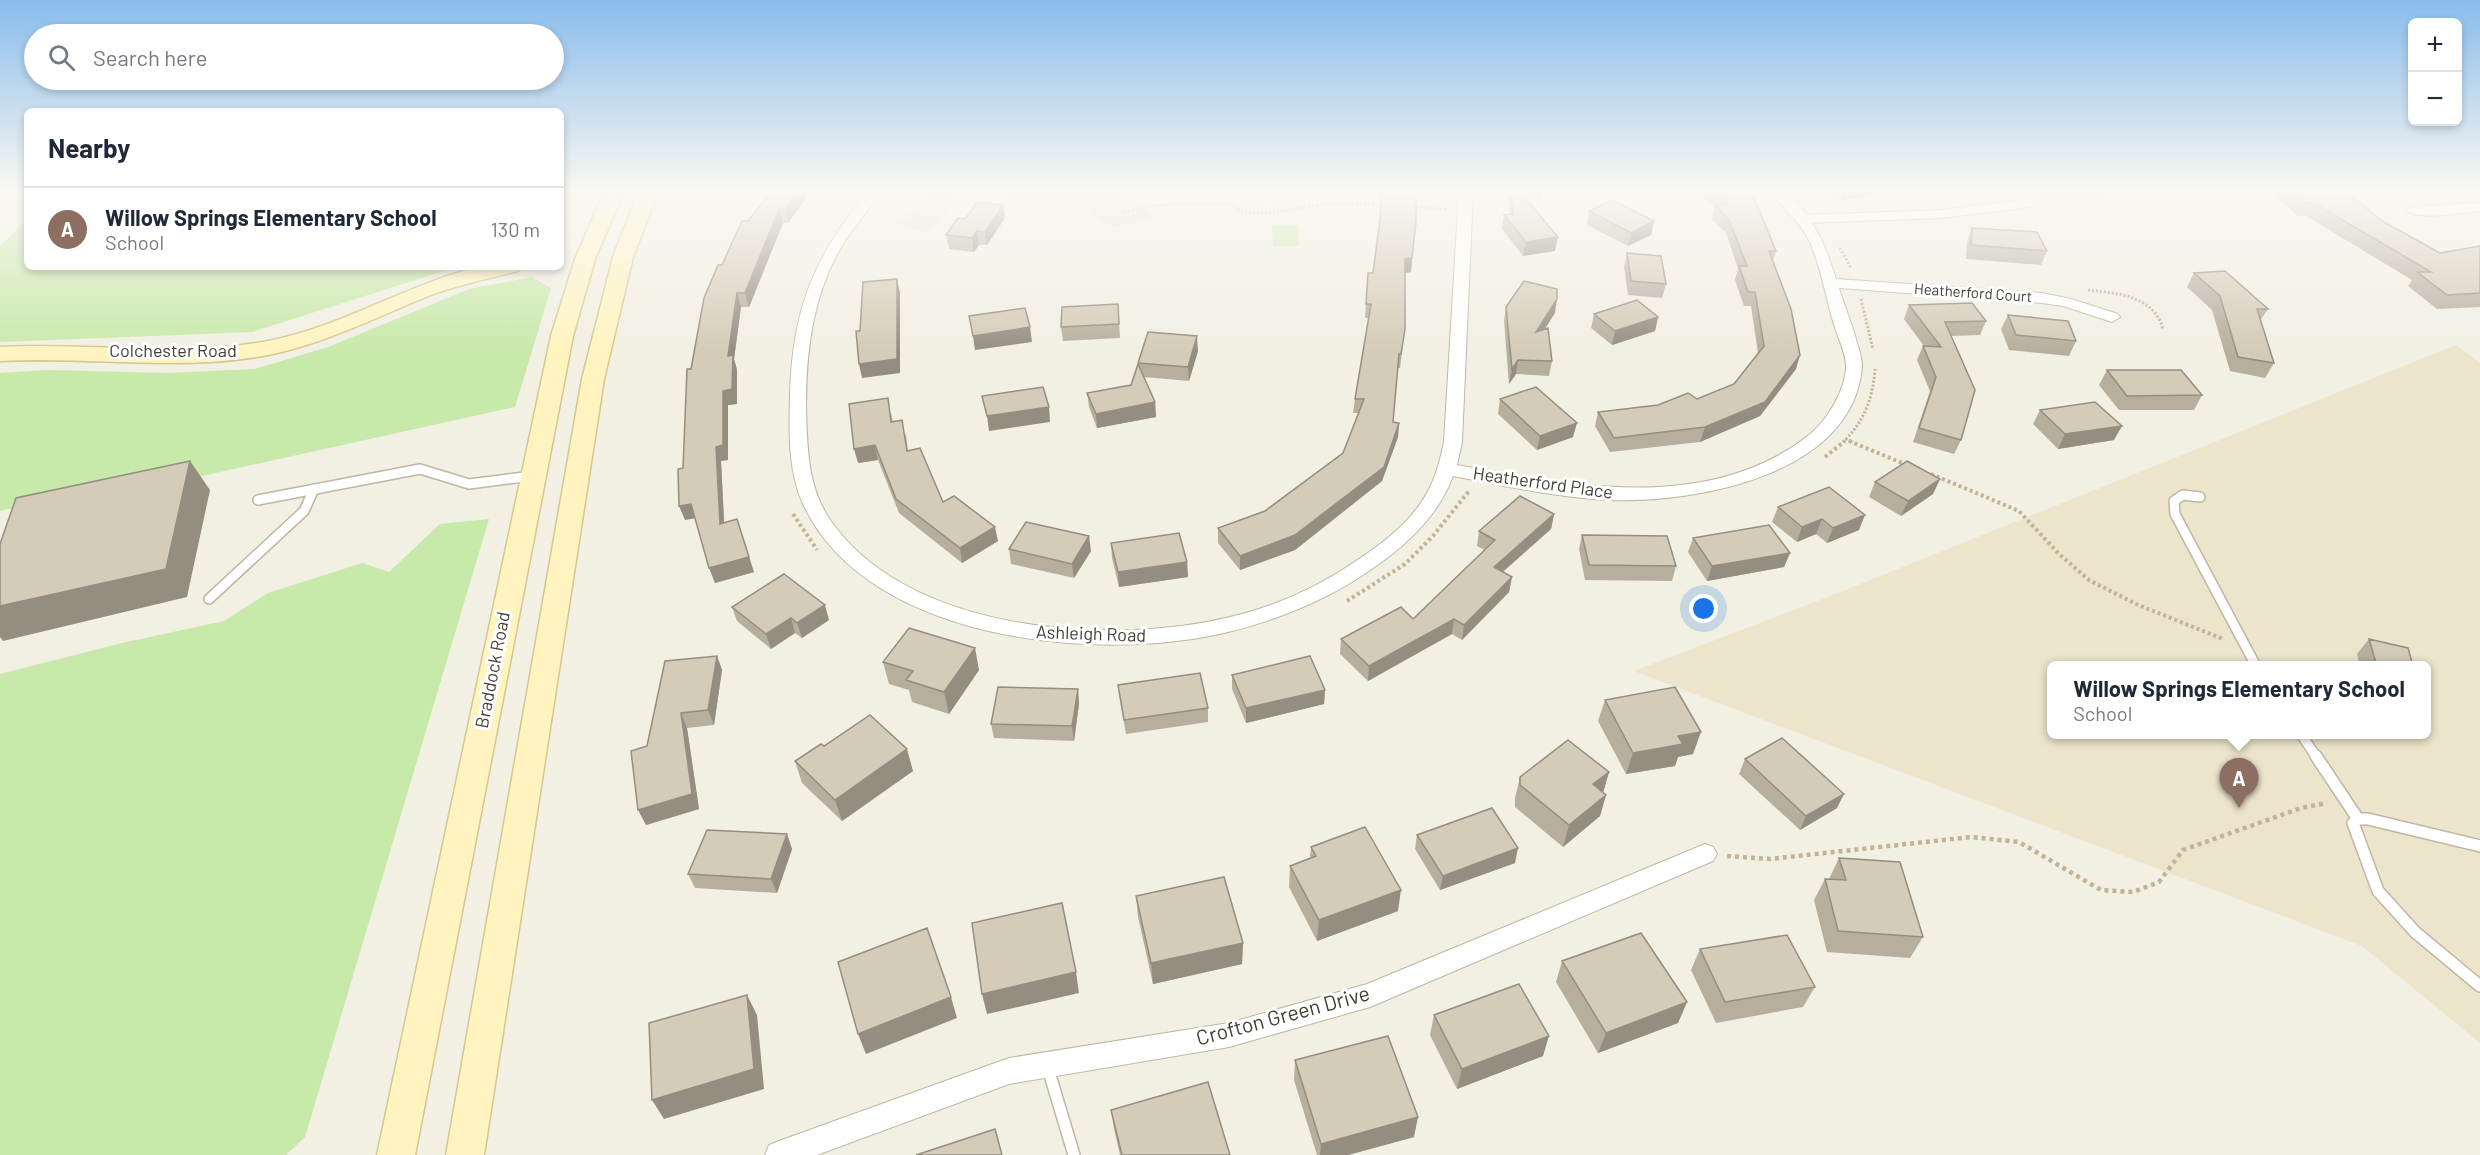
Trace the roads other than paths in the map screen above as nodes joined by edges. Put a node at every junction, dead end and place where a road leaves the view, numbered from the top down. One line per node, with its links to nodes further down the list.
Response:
1 (582, 246): 7 (main road, Braddock Road)
2 (627, 246): 6 (main road)
3 (834, 246): 12 (street, Ashleigh Road)
4 (1463, 246): 12 (street, Ashleigh Road)
5 (1819, 246): 9 (street, Heatherford Place)
6 (623, 256): 7 (main road); 26 (main road)
7 (574, 260): 13 (main road, Braddock Road)
8 (497, 270): 11 (main road, Colchester Road)
9 (1831, 283): 10 (street, Heatherford Court); 12 (street, Heatherford Place)
10 (2112, 317)
11 (0, 354)
12 (1447, 469)
13 (532, 476): 14 (lane); 25 (main road, Braddock Road)
14 (314, 489): 16 (lane); 17 (lane)
15 (2200, 497): 18 (lane)
16 (258, 500)
17 (209, 599)
18 (2253, 661)
19 (2304, 739): 20 (lane)
20 (2358, 819): 21 (lane); 23 (lane)
21 (2480, 846)
22 (1705, 854): 24 (street, Crofton Green Drive)
23 (2480, 986)
24 (1046, 1064): 27 (street, Crofton Green Drive); 28 (lane)
25 (396, 1155)
26 (465, 1155)
27 (779, 1155)
28 (1074, 1155)

